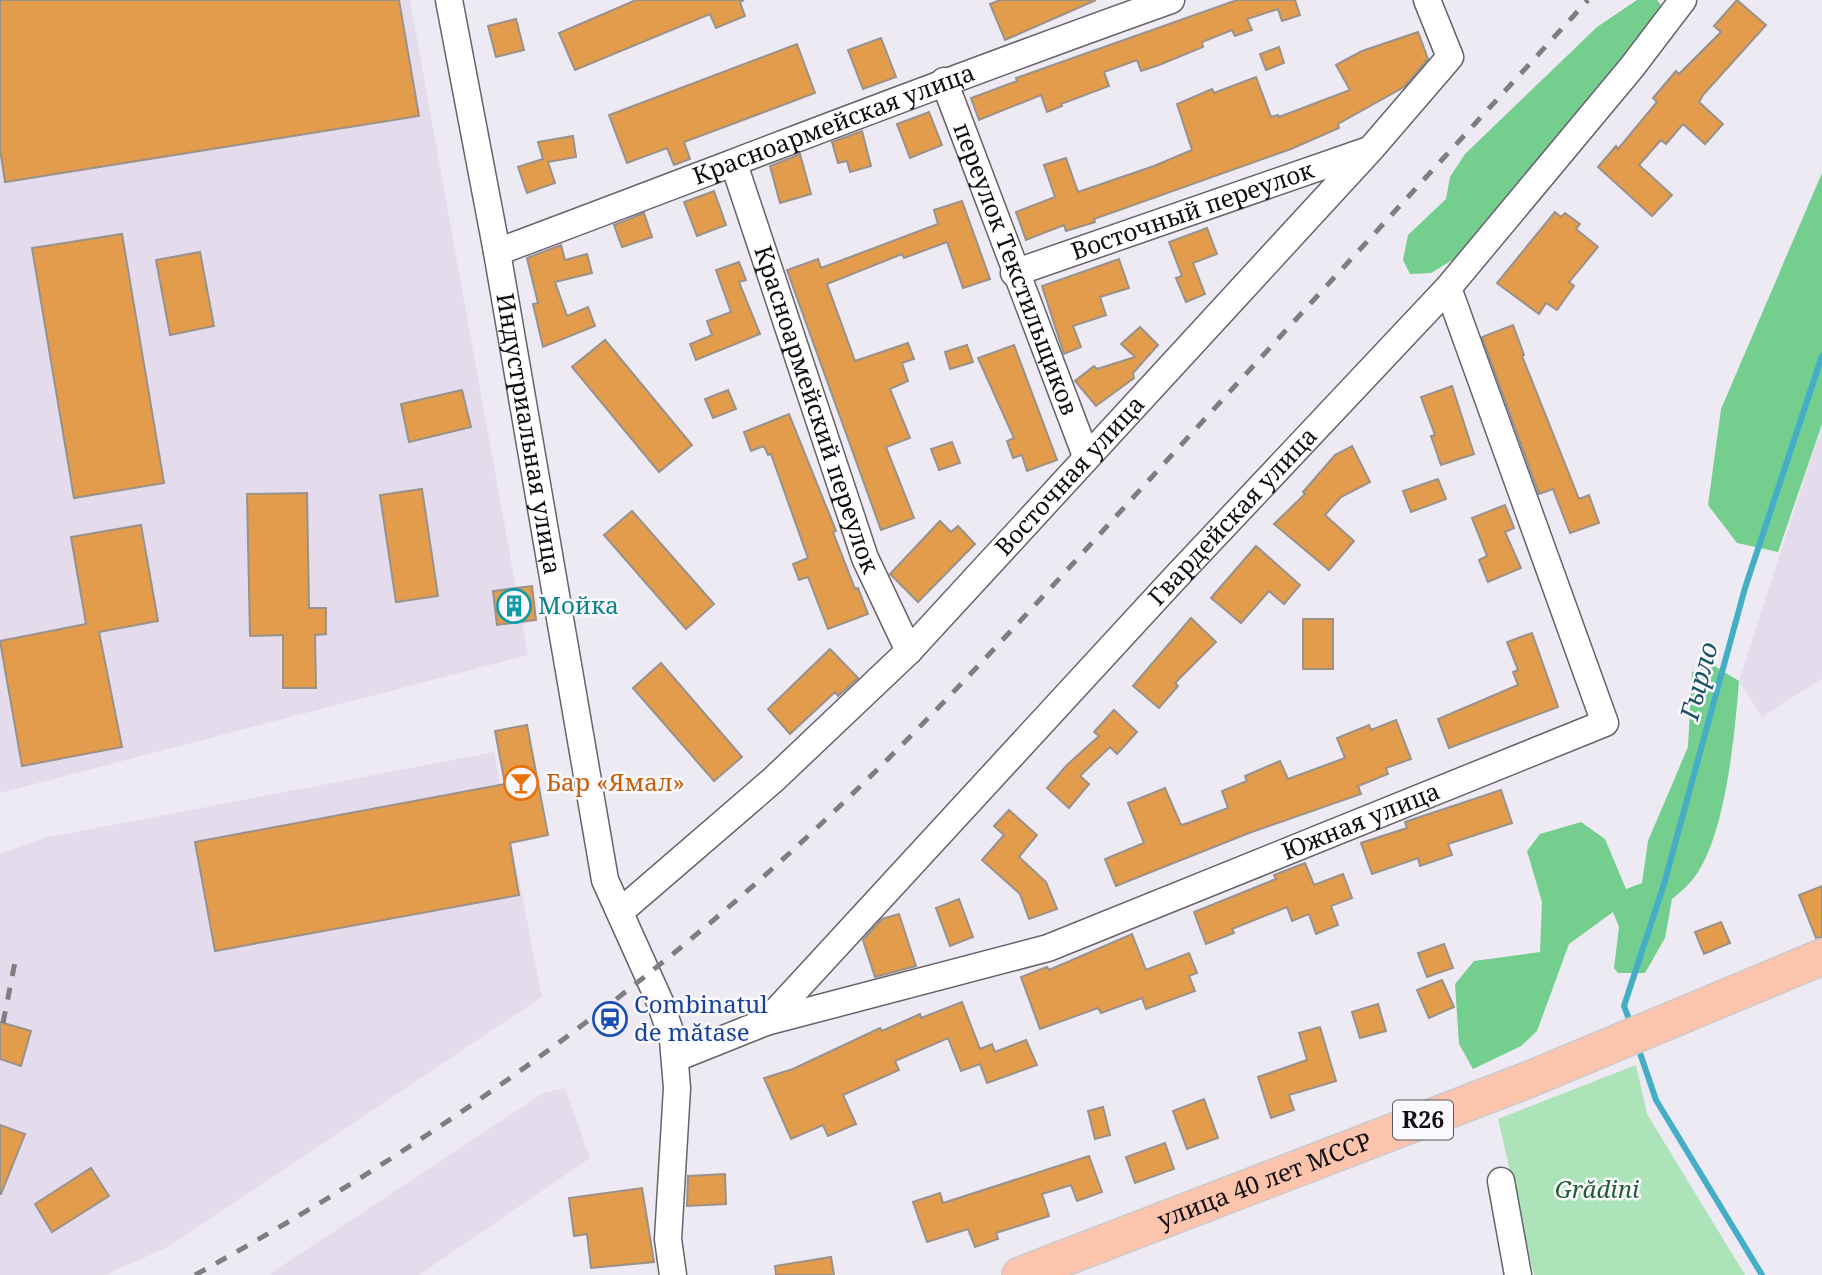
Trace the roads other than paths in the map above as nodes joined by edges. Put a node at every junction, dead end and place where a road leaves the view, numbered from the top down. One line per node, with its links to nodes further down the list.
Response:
1 (449, 0): 8 (street, Индустриальная улица)
2 (1171, 0): 5 (street, Красноармейская улица)
3 (1427, 0): 6 (street, Восточная улица)
4 (1683, 0): 10 (street, Гвардейская улица)
5 (943, 81): 7 (street, Красноармейская улица); 9 (street, переулок Текстильщиков)
6 (1370, 150): 9 (street, Восточный переулок); 11 (street, Восточная улица)
7 (734, 164): 8 (street, Красноармейская улица); 12 (street, Красноармейский переулок)
8 (497, 251): 13 (street, Индустриальная улица)
9 (1014, 273): 11 (street, переулок Текстильщиков)
10 (1448, 288): 15 (street, Гвардейская улица); 15 (street, Южная улица)
11 (1086, 456): 12 (street, Восточная улица)
12 (909, 651): 13 (street, Восточная улица)
13 (621, 911): 16 (street, Индустриальная улица)
14 (1822, 957): 19 (main road, улица 40 лет МССР / R26)
15 (766, 1022): 16 (street, Южная улица)
16 (676, 1058): 18 (street, Индустриальная улица)
17 (1501, 1181): 20 (street)
18 (673, 1275)
19 (1020, 1275)
20 (1518, 1275)

